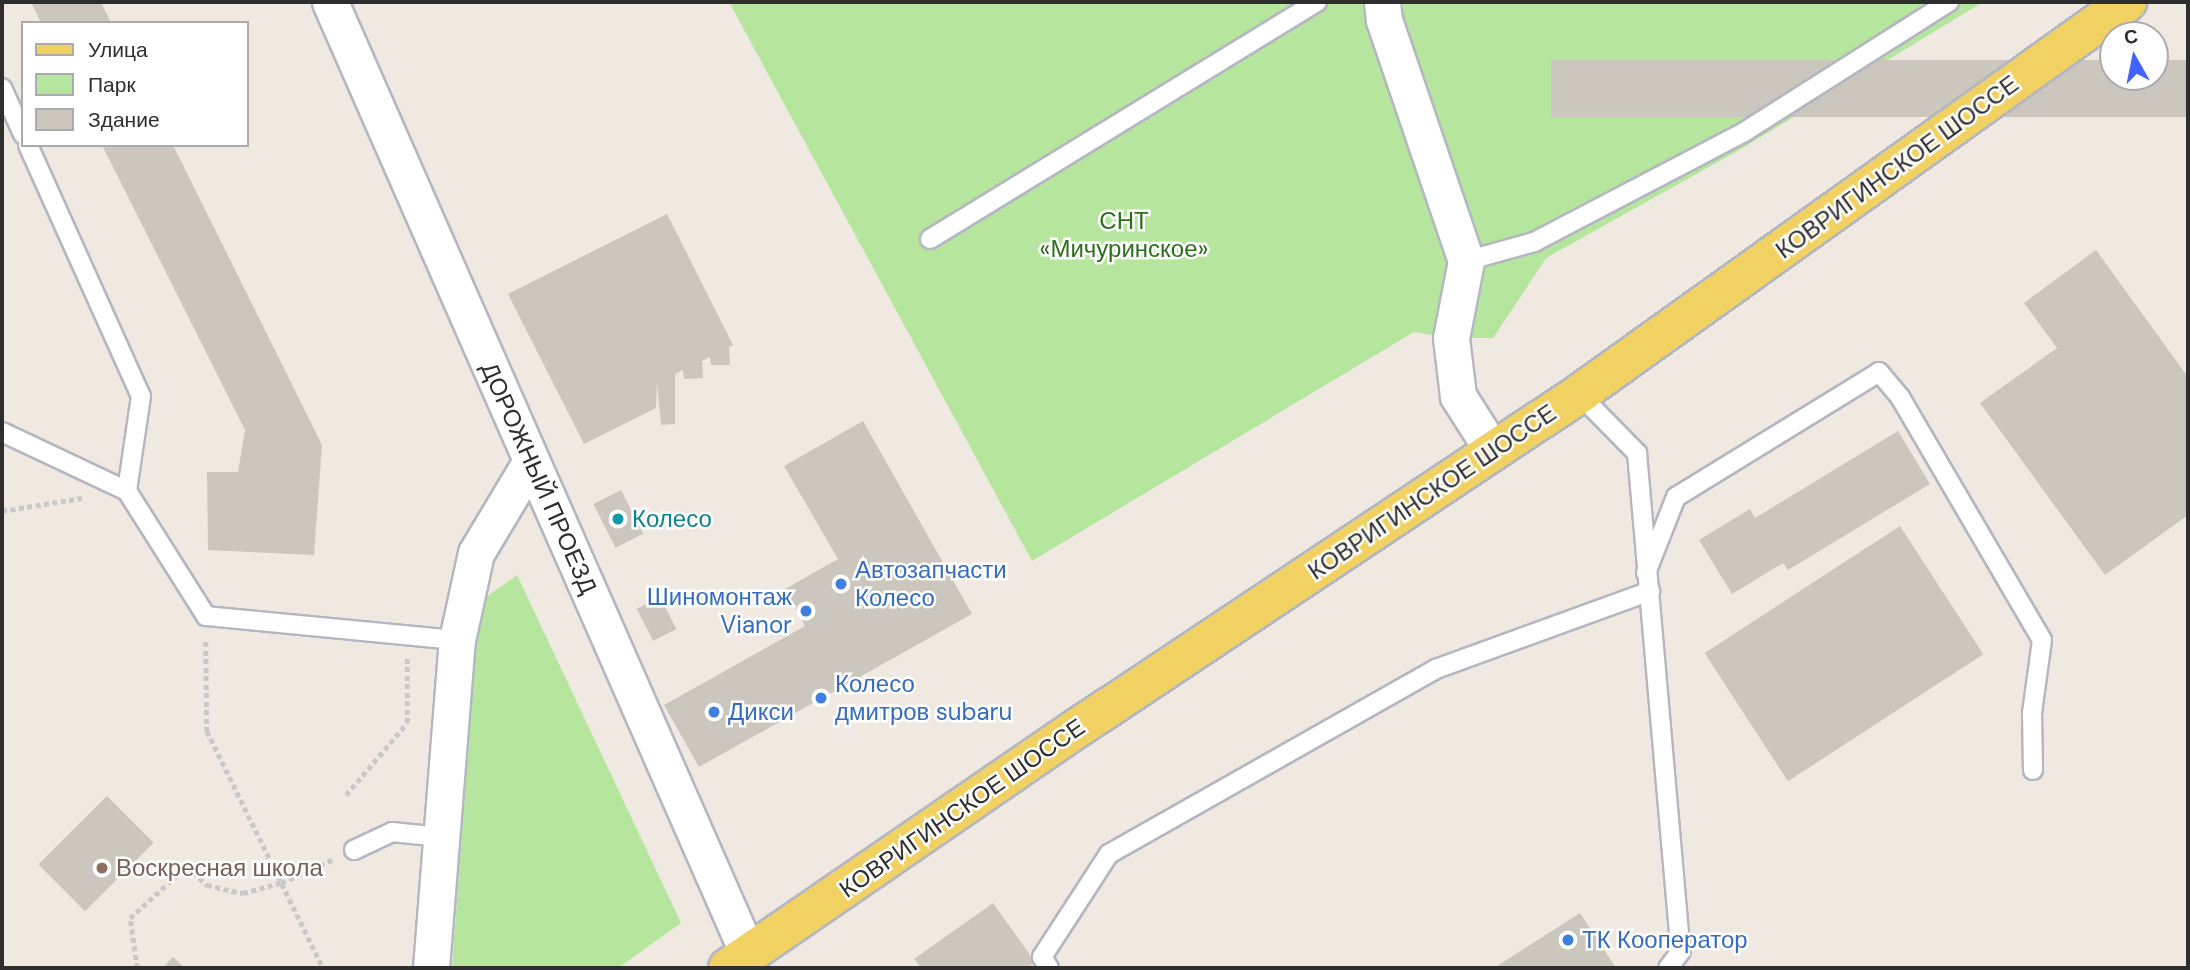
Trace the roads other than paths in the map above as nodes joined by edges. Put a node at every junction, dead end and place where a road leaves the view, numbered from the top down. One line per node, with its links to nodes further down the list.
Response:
1 (330, 2): 14 (street, ДОРОЖНЫЙ ПРОЕЗД)
2 (1317, 2): 9 (lane)
3 (1382, 2): 10 (street)
4 (1949, 2): 10 (lane)
5 (2127, 2): 11 (main road, КОВРИГИНСКОЕ ШОССЕ)
6 (2, 88): 7 (lane)
7 (21, 130)
8 (29, 147): 15 (lane)
9 (930, 239)
10 (1466, 261): 13 (street)
11 (1580, 394): 13 (main road, КОВРИГИНСКОЕ ШОССЕ); 16 (lane)
12 (2, 432): 15 (lane)
13 (1493, 451): 22 (main road, КОВРИГИНСКОЕ ШОССЕ)
14 (531, 461): 18 (street); 22 (street, ДОРОЖНЫЙ ПРОЕЗД)
15 (127, 491): 18 (lane)
16 (1646, 573): 17 (lane); 19 (lane)
17 (1650, 591): 24 (lane); 25 (lane)
18 (457, 640): 20 (street)
19 (2033, 770)
20 (441, 837): 21 (lane); 23 (street)
21 (354, 849)
22 (738, 961)
23 (431, 968)
24 (1049, 968)
25 (1668, 968)

